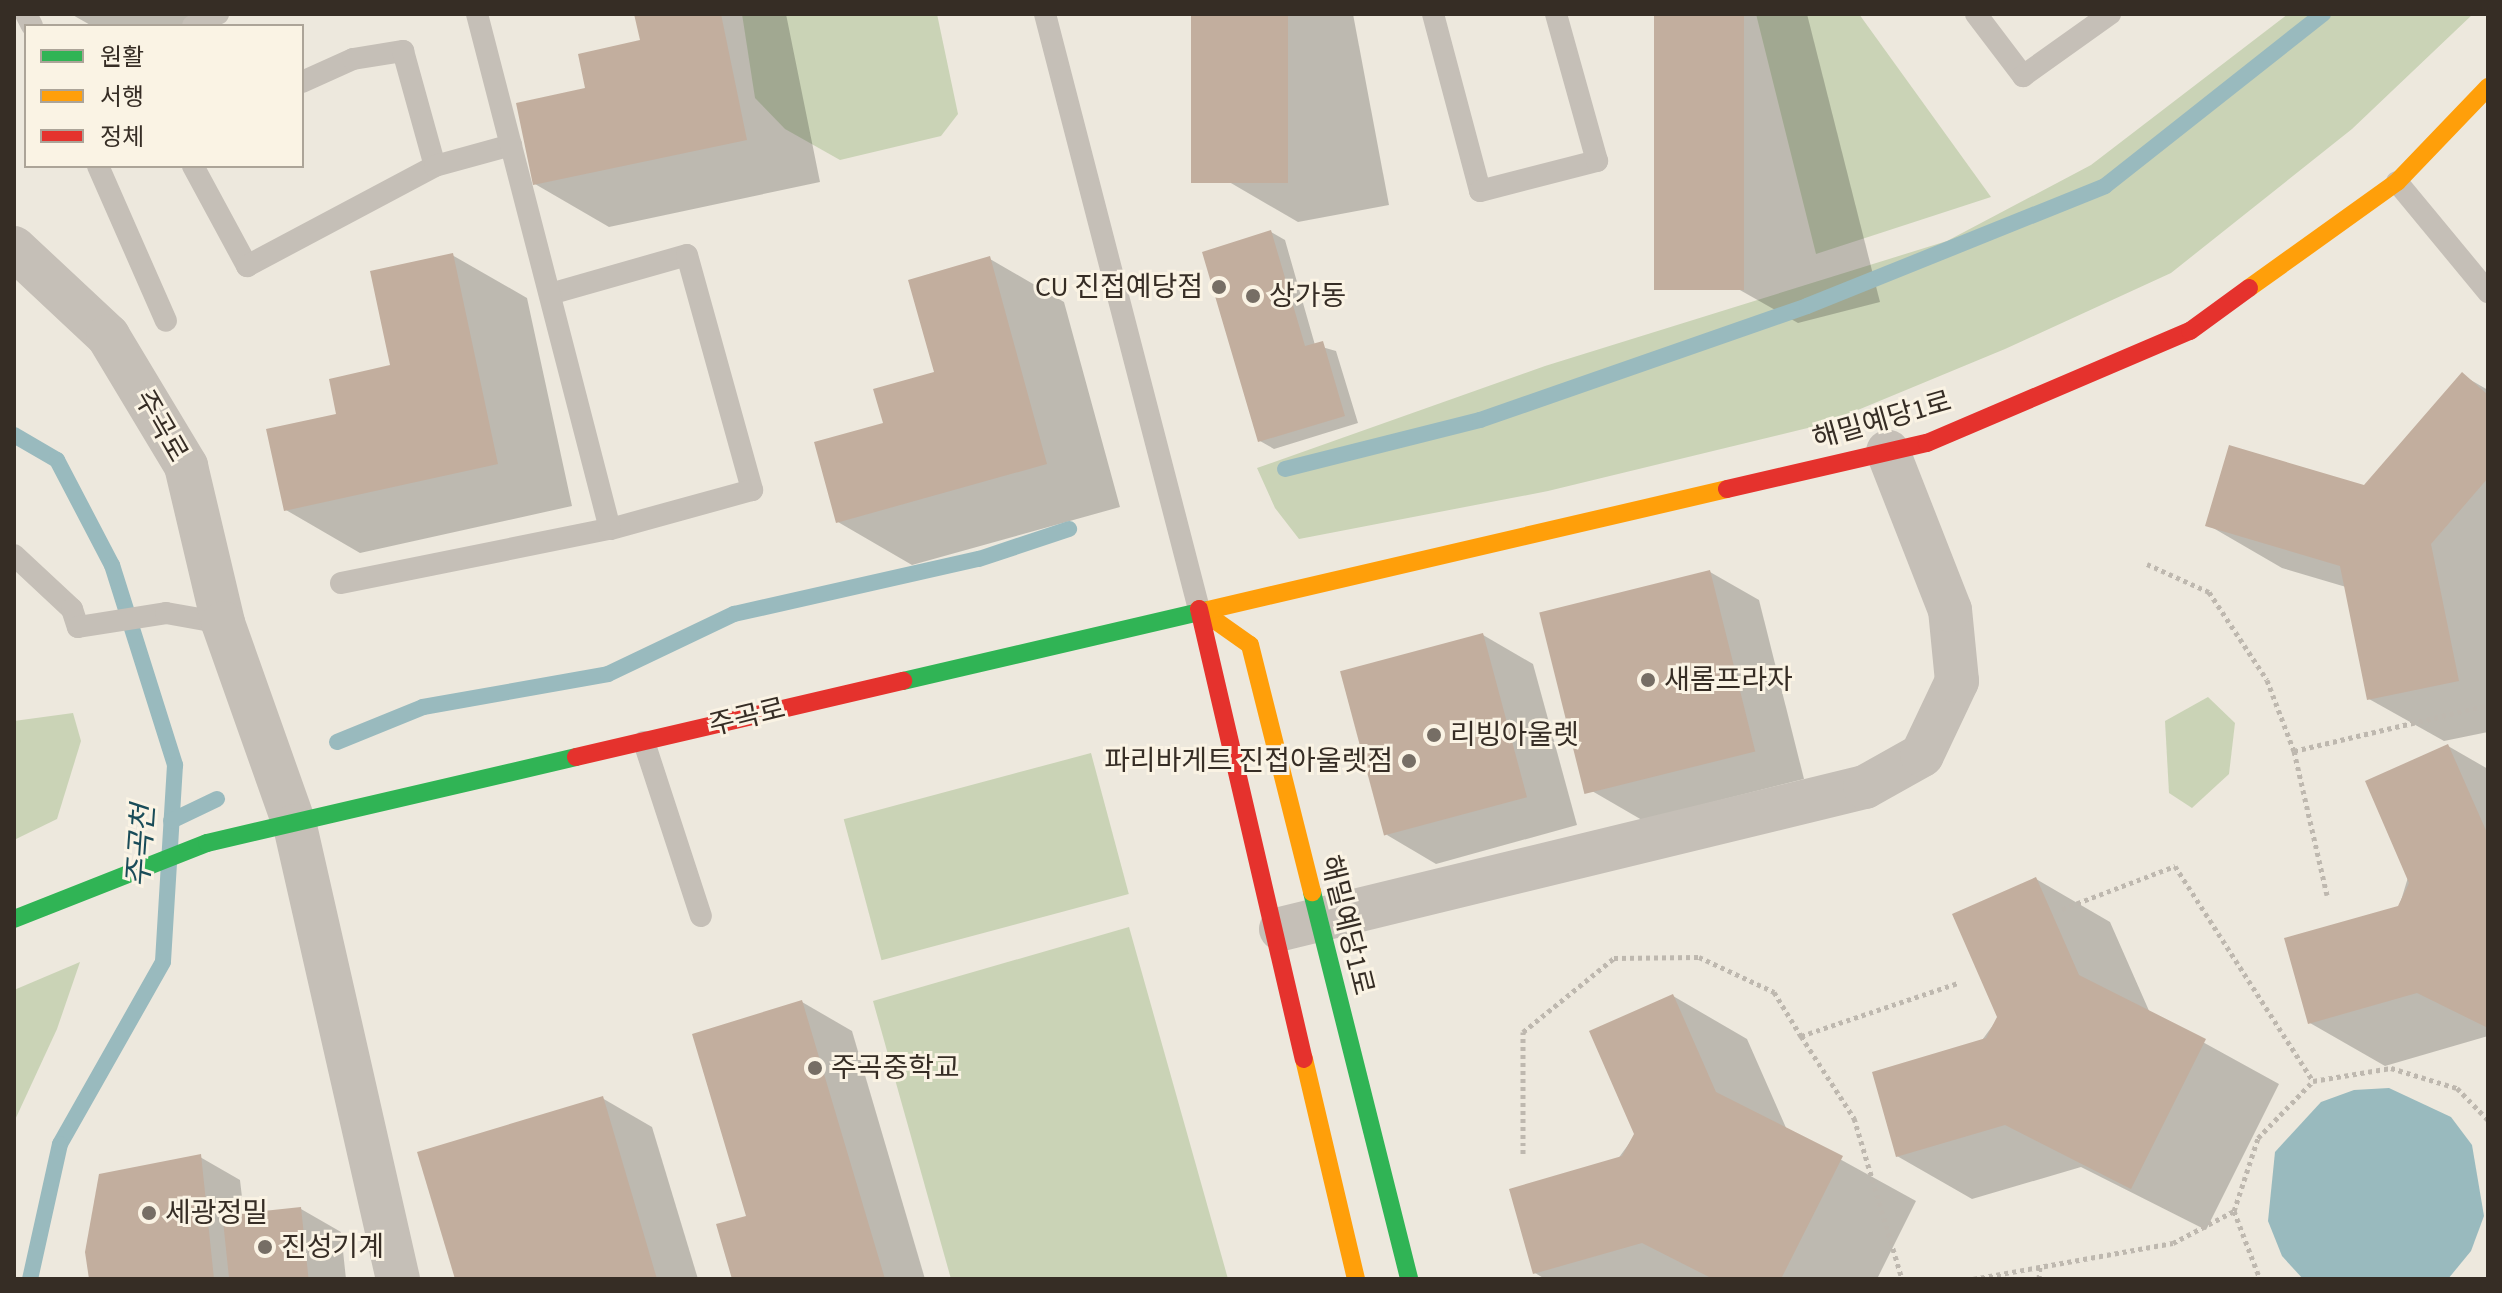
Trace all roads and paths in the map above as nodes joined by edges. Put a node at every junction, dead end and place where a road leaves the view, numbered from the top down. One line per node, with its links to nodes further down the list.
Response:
1 (218, 14): 8 (lane)
2 (477, 14): 11 (lane)
3 (1045, 14): 25 (lane)
4 (1433, 14): 5 (lane)
5 (1556, 14)
6 (1976, 14): 7 (lane)
7 (2110, 14)
8 (197, 24)
9 (304, 81): 12 (lane)
10 (2488, 87): 15 (street, 해밀예당1로)
11 (511, 145): 12 (lane); 18 (lane)
12 (435, 166): 14 (lane)
13 (99, 168): 19 (lane)
14 (194, 168)
15 (2397, 182): 17 (lane); 20 (street, 해밀예당1로)
16 (14, 248): 26 (street, 주곡로)
17 (2488, 292)
18 (550, 294): 21 (lane); 21 (lane)
19 (166, 321)
20 (1888, 452): 25 (street, 해밀예당1로); 35 (street)
21 (610, 529): 24 (lane)
22 (14, 555): 26 (lane)
23 (2147, 564): 29 (path)
24 (341, 583)
25 (1199, 609): 28 (street, 주곡로); 35 (street, 해밀예당1로); 36 (street)
26 (223, 623): 30 (street, 주곡로)
27 (2488, 705): 29 (path)
28 (644, 742): 30 (street, 주곡로); 33 (lane)
29 (2294, 751): 31 (path)
30 (295, 826): 34 (street); 44 (street, 주곡로)
31 (2327, 895)
32 (2062, 909): 39 (path)
33 (701, 916)
34 (14, 919)
35 (1315, 919): 36 (street); 46 (street, 해밀예당1로)
36 (1272, 932): 45 (street)
37 (1958, 983): 38 (path)
38 (1801, 1036): 41 (path); 47 (path)
39 (2313, 1081): 40 (path); 42 (path)
40 (2488, 1120)
41 (1523, 1154)
42 (2234, 1211): 43 (path); 50 (path)
43 (2040, 1266): 48 (path); 49 (path)
44 (398, 1279)
45 (1356, 1279)
46 (1409, 1279)
47 (1902, 1279)
48 (1973, 1279)
49 (2039, 1279)
50 (2260, 1279)

